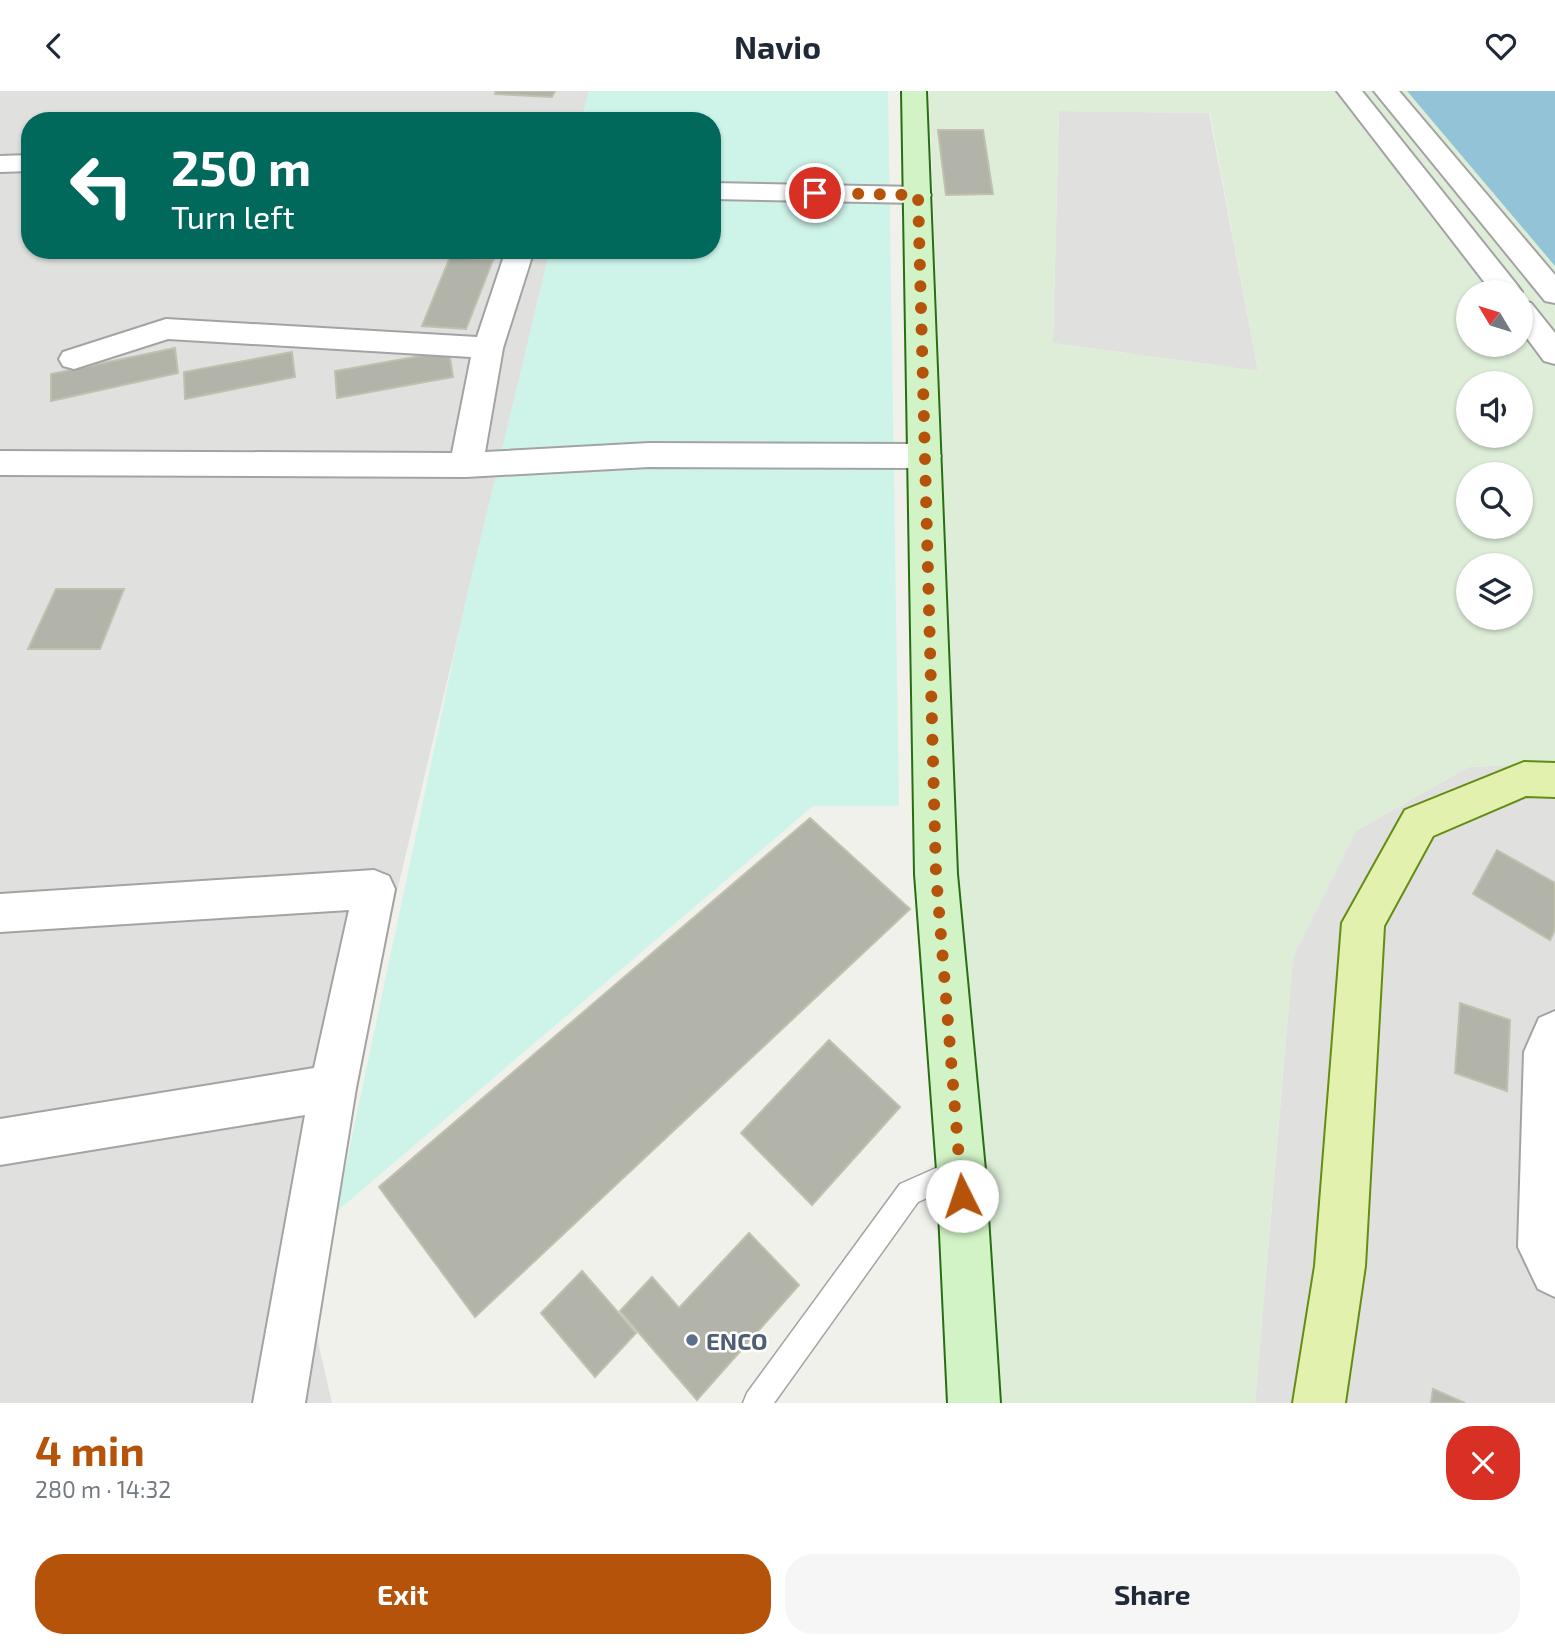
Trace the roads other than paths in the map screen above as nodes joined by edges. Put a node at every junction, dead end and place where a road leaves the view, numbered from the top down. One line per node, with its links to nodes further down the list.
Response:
1 (914, 91): 7 (main road)
2 (1349, 91): 9 (street)
3 (1387, 91): 10 (street)
4 (21, 163): 5 (street)
5 (0, 164)
6 (721, 191): 7 (street)
7 (918, 195): 15 (main road)
8 (517, 259): 12 (street)
9 (1498, 280)
10 (1555, 295)
11 (1533, 326): 13 (street)
12 (488, 348): 14 (street); 17 (street)
13 (1555, 354)
14 (74, 359)
15 (925, 456): 17 (street); 23 (main road)
16 (0, 463): 17 (street)
17 (467, 465)
18 (1555, 780): 28 (main road)
19 (0, 913): 21 (street)
20 (1552, 1046): 24 (street)
21 (333, 1088): 22 (street); 25 (street)
22 (0, 1142)
23 (961, 1170): 26 (lane); 27 (main road)
24 (1555, 1272)
25 (279, 1403)
26 (757, 1403)
27 (974, 1403)
28 (1319, 1403)

